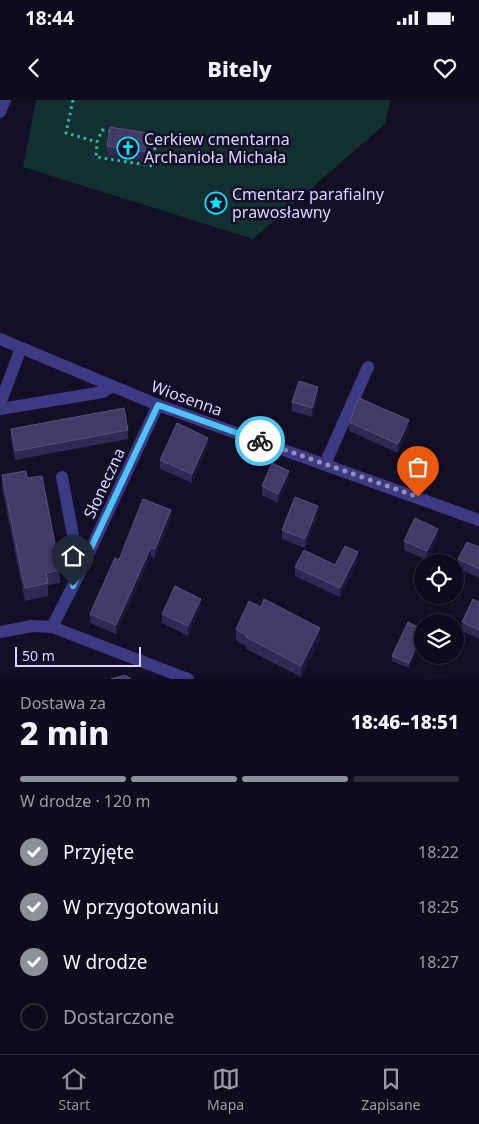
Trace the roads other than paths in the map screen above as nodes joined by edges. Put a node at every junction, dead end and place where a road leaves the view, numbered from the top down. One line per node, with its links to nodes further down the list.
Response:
1 (5, 100): 2 (street)
2 (0, 112)
3 (0, 338): 4 (street, Wiosenna)
4 (21, 348): 6 (street, Wiosenna); 7 (street)
5 (368, 367): 10 (street)
6 (112, 386): 8 (street, Wiosenna); 9 (street)
7 (0, 404)
8 (158, 405): 10 (street, Wiosenna); 13 (street, Słoneczna)
9 (0, 409)
10 (325, 464): 12 (street, Wiosenna)
11 (62, 477): 13 (street)
12 (479, 520)
13 (80, 572): 14 (street, Słoneczna)
14 (52, 627): 15 (street); 16 (street)
15 (0, 632)
16 (188, 679)

